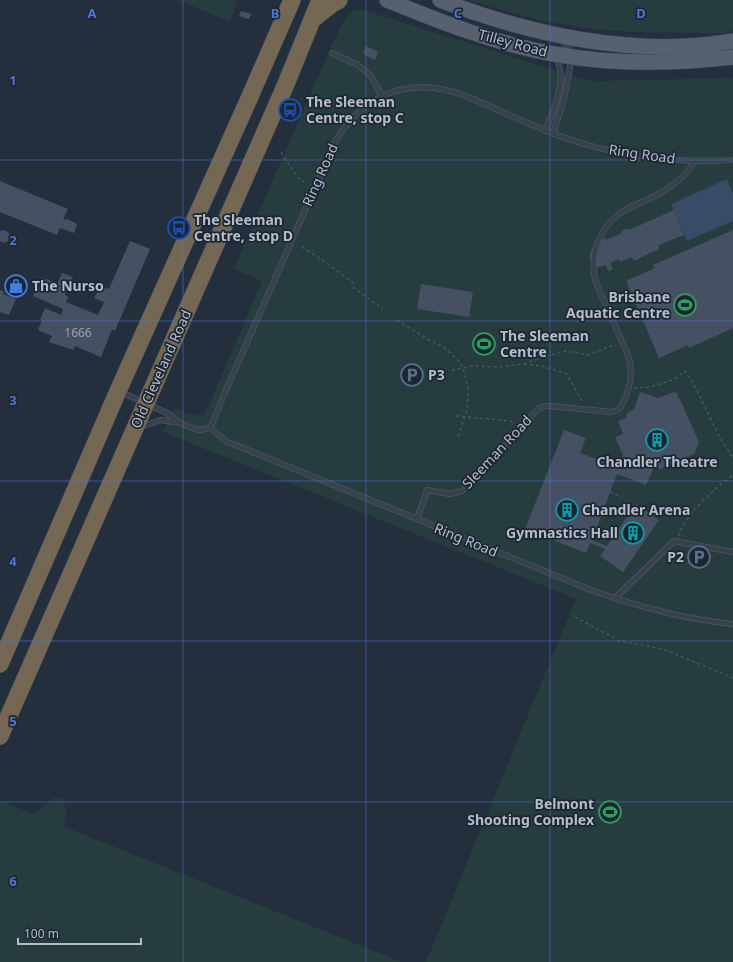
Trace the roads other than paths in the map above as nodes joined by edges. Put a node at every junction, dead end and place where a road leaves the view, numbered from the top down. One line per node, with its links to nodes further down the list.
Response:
1 (278, 0): 8 (highway)
2 (292, 0): 8 (highway)
3 (320, 0): 7 (highway, Old Cleveland Road)
4 (339, 0): 7 (highway)
5 (387, 0): 12 (main road, Tilley Road)
6 (440, 0): 9 (main road, Tilley Road)
7 (312, 20): 21 (highway, Old Cleveland Road)
8 (279, 30): 20 (highway)
9 (554, 34): 10 (main road, Tilley Road); 13 (lane, Tilley Road)
10 (733, 41)
11 (332, 53): 15 (lane)
12 (554, 54): 13 (main road, Tilley Road); 16 (lane)
13 (572, 57): 14 (main road, Tilley Road); 17 (lane)
14 (733, 57)
15 (382, 96): 16 (lane, Ring Road); 24 (lane, Ring Road)
16 (545, 131): 17 (lane, Ring Road)
17 (554, 134): 19 (lane, Ring Road)
18 (733, 160): 19 (lane, Ring Road)
19 (694, 161): 25 (lane, Sleeman Road)
20 (118, 391): 21 (lane); 29 (highway)
21 (146, 404): 22 (lane); 23 (highway, Old Cleveland Road)
22 (180, 423): 23 (lane); 24 (lane)
23 (135, 428): 30 (highway, Old Cleveland Road)
24 (210, 428): 25 (lane, Ring Road)
25 (417, 519): 27 (lane, Ring Road)
26 (733, 552): 27 (lane)
27 (615, 598): 28 (lane, Ring Road)
28 (733, 624)
29 (0, 664)
30 (0, 736)

